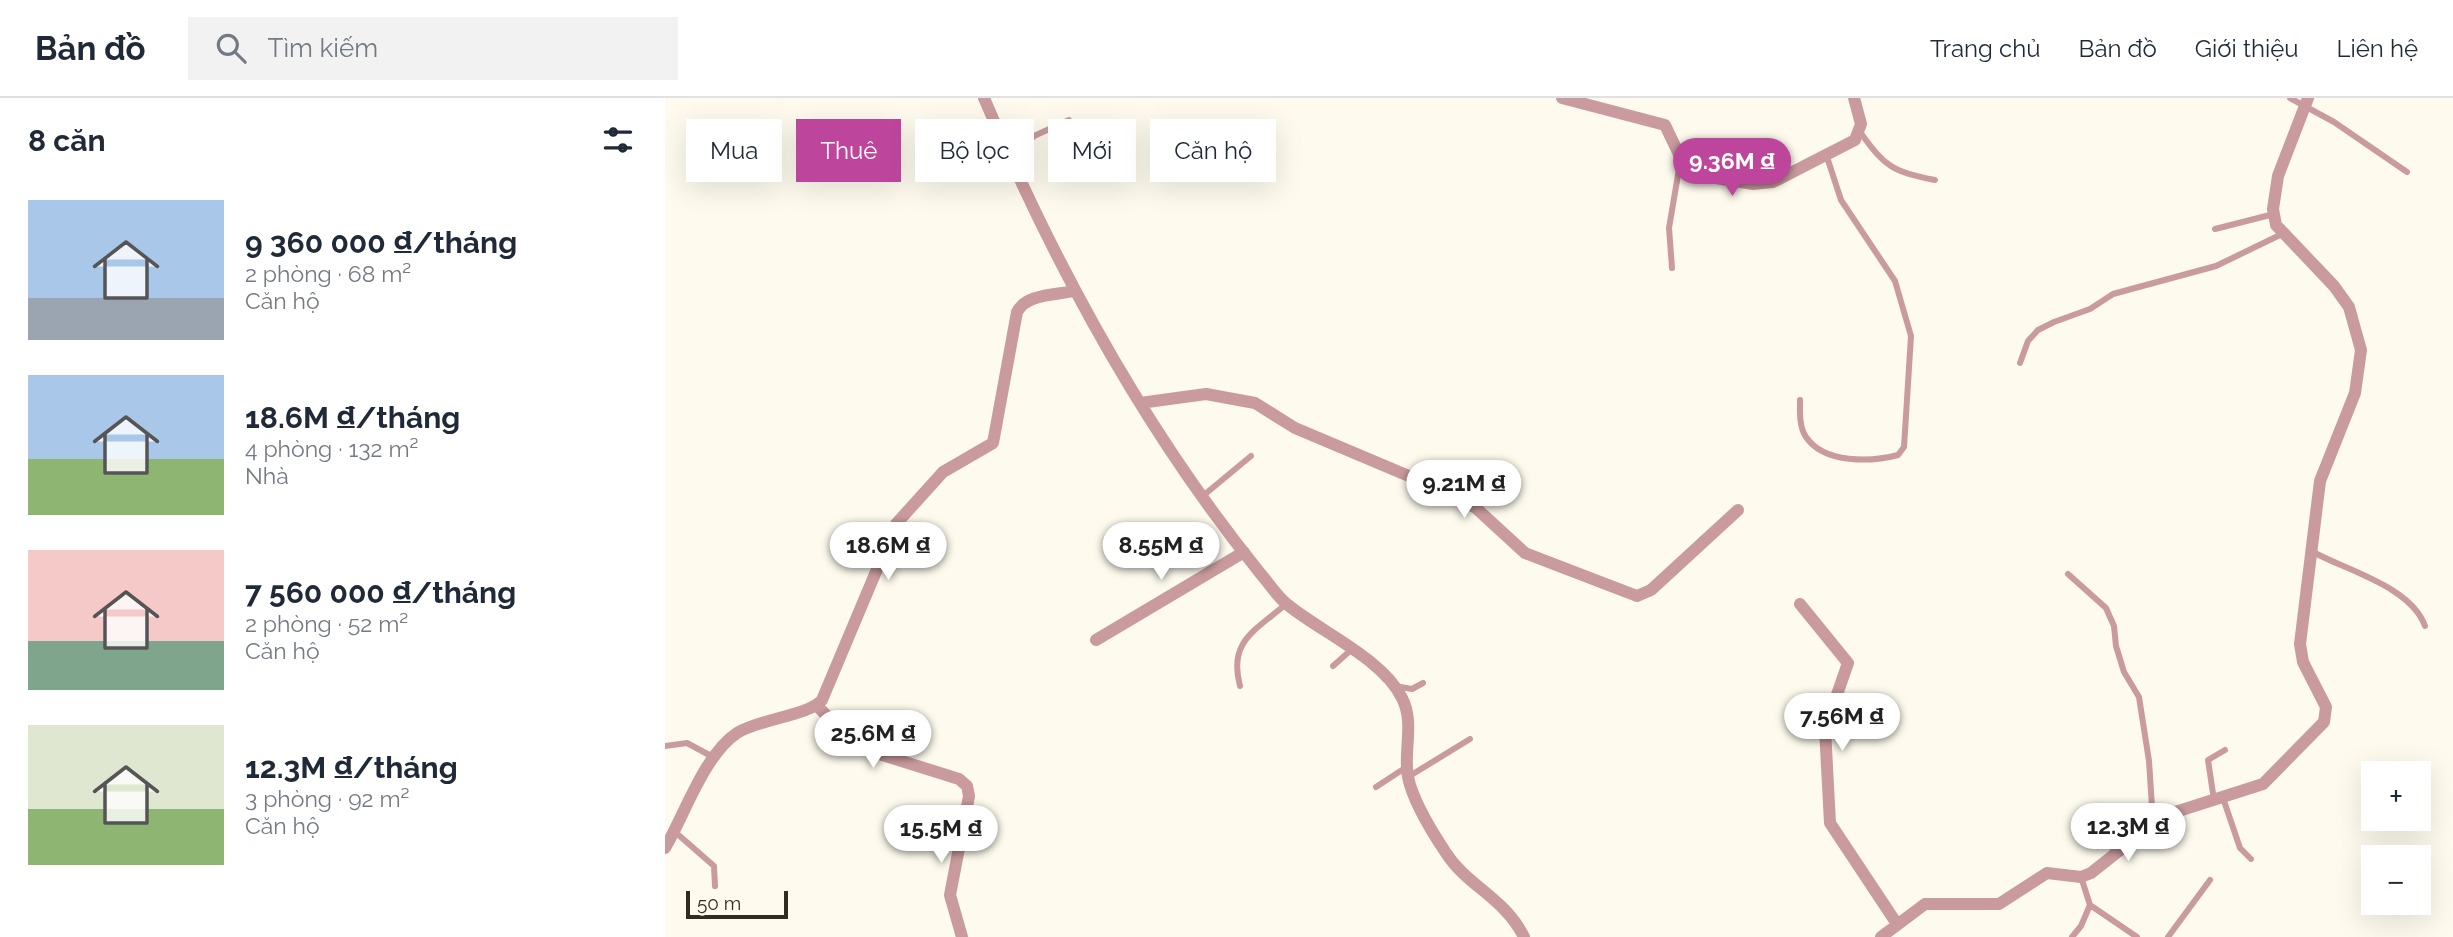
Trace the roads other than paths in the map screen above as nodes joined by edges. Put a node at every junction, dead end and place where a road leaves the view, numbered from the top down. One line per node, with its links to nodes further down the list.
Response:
1 (984, 98): 6 (street)
2 (1562, 98): 10 (street)
3 (1854, 98): 7 (street)
4 (2290, 98): 5 (lane)
5 (2306, 101): 11 (lane); 15 (street)
6 (992, 119)
7 (1860, 132): 9 (street); 13 (lane)
8 (1706, 144): 12 (lane)
9 (1826, 155): 12 (street); 21 (lane)
10 (1681, 161): 12 (street); 18 (lane)
11 (2407, 172)
12 (1698, 175)
13 (1935, 180)
14 (1021, 182): 19 (street)
15 (2274, 214): 16 (lane); 17 (street)
16 (2215, 229)
17 (2281, 234): 20 (lane); 26 (street)
18 (1672, 268)
19 (1074, 291): 22 (street); 38 (street)
20 (2020, 363)
21 (1800, 400)
22 (1140, 402): 24 (street); 25 (street)
23 (1251, 456): 24 (lane)
24 (1204, 495): 27 (street)
25 (1738, 510)
26 (2311, 551): 31 (lane); 45 (street)
27 (1244, 552): 29 (street); 32 (street)
28 (2068, 574): 46 (lane)
29 (1286, 604): 33 (street); 37 (lane)
30 (1800, 604): 56 (street)
31 (2425, 626)
32 (1096, 640)
33 (1351, 650): 34 (lane); 36 (street)
34 (1333, 666)
35 (1423, 684): 36 (lane)
36 (1393, 685): 43 (street)
37 (1240, 686)
38 (817, 706): 42 (street); 57 (street)
39 (1470, 739): 43 (lane)
40 (665, 746): 42 (lane)
41 (2225, 750): 45 (lane)
42 (713, 757): 48 (street)
43 (1407, 772): 44 (lane); 58 (street)
44 (1376, 787)
45 (2218, 799): 46 (street); 51 (lane)
46 (2153, 822): 50 (street)
47 (2104, 823): 50 (lane)
48 (674, 831): 49 (street); 54 (lane)
49 (665, 848)
50 (2114, 853): 52 (street)
51 (2251, 859)
52 (2081, 877): 55 (lane); 56 (street)
53 (2210, 880): 62 (lane)
54 (715, 886)
55 (2090, 905): 60 (lane); 61 (lane)
56 (1897, 924): 59 (street)
57 (962, 937)
58 (1524, 937)
59 (1881, 937)
60 (2072, 937)
61 (2137, 937)
62 (2168, 937)

